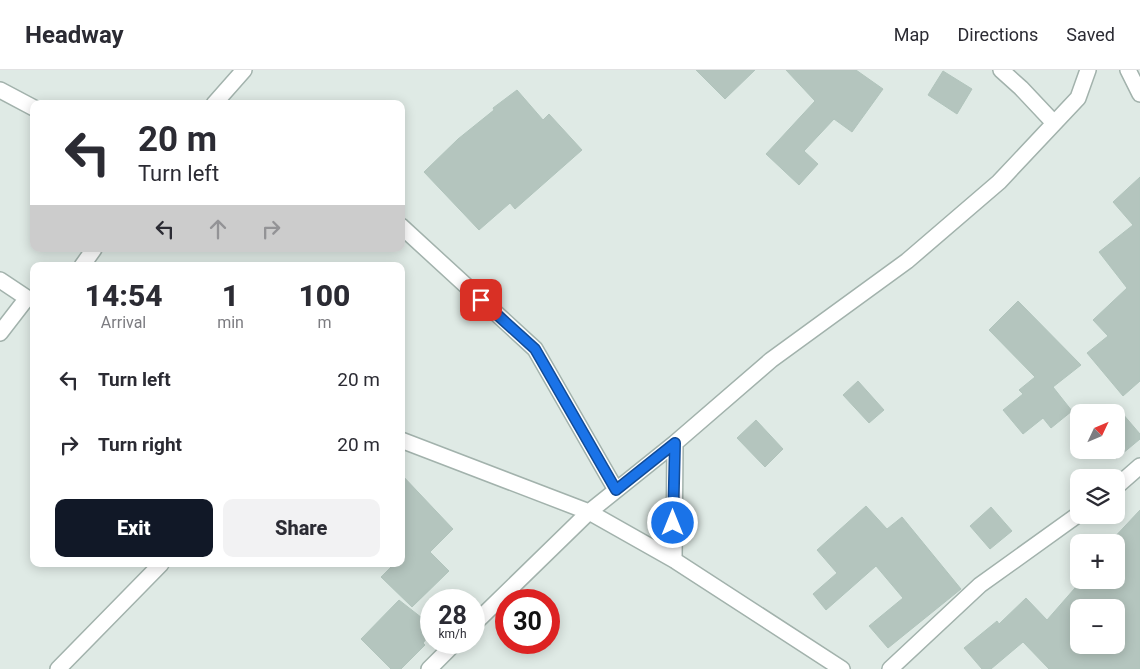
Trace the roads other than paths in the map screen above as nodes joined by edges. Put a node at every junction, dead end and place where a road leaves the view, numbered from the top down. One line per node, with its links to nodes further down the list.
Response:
1 (244, 70): 7 (street)
2 (1001, 70): 9 (street)
3 (1088, 70): 9 (street)
4 (1128, 70): 6 (street)
5 (0, 90): 8 (street)
6 (1140, 94)
7 (218, 100)
8 (30, 106)
9 (1054, 123): 15 (street)
10 (405, 230): 18 (street)
11 (0, 280): 12 (street)
12 (30, 299): 13 (street)
13 (0, 333)
14 (405, 442): 19 (street)
15 (675, 443): 18 (street); 21 (street)
16 (1140, 466): 17 (street)
17 (1125, 480)
18 (616, 490): 19 (street)
19 (589, 512): 21 (street); 23 (street)
20 (1070, 520): 28 (street)
21 (674, 560): 27 (street)
22 (158, 567): 25 (street)
23 (485, 613)
24 (444, 662): 26 (street)
25 (58, 669)
26 (429, 669)
27 (842, 669)
28 (890, 669)

